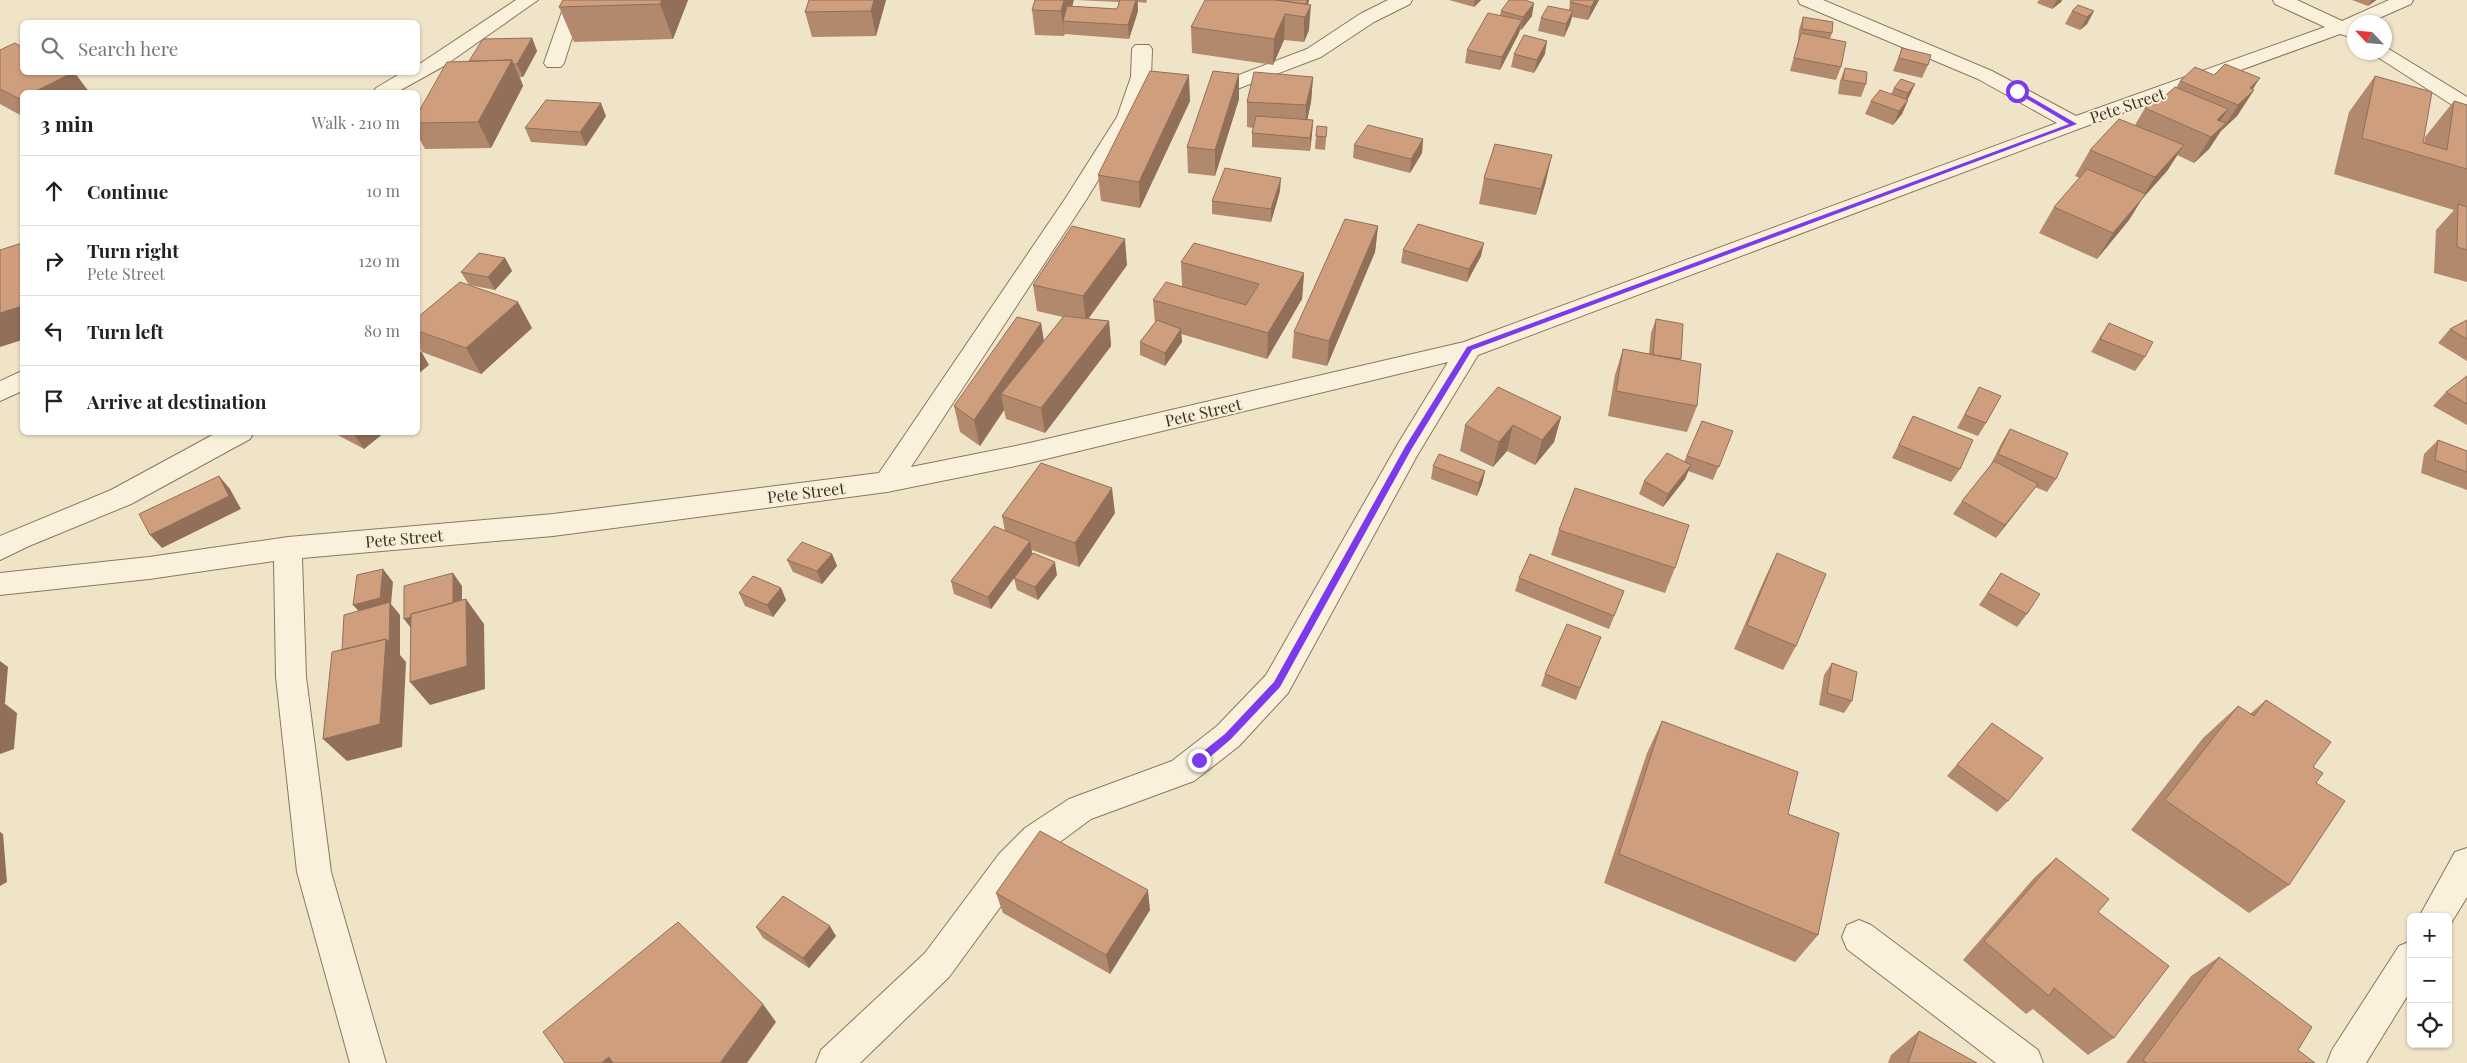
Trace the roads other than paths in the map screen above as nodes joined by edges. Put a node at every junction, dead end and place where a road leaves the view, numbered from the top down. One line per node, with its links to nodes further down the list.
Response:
1 (529, 0): 13 (street)
2 (575, 0): 12 (street)
3 (1806, 0): 18 (street)
4 (2282, 0): 8 (street)
5 (2404, 0): 7 (street, Pete Street)
6 (1392, 1): 15 (street)
7 (2376, 15)
8 (2347, 25)
9 (2347, 29): 18 (street, Pete Street)
10 (1142, 49): 23 (street)
11 (2392, 57): 17 (street)
12 (554, 62)
13 (420, 71)
14 (414, 75): 16 (street)
15 (1230, 85)
16 (387, 90)
17 (2467, 106)
18 (2074, 124): 19 (street, Pete Street)
19 (1470, 349): 23 (street, Pete Street); 32 (street)
20 (20, 381): 21 (street)
21 (0, 392)
22 (235, 435): 25 (street)
23 (887, 482): 24 (street, Pete Street)
24 (288, 548): 26 (street, Pete Street); 31 (street)
25 (0, 549)
26 (0, 584)
27 (2467, 863): 28 (street)
28 (2438, 913)
29 (1859, 937): 33 (street)
30 (2407, 964): 34 (street)
31 (368, 1063)
32 (834, 1063)
33 (2025, 1063)
34 (2345, 1063)

